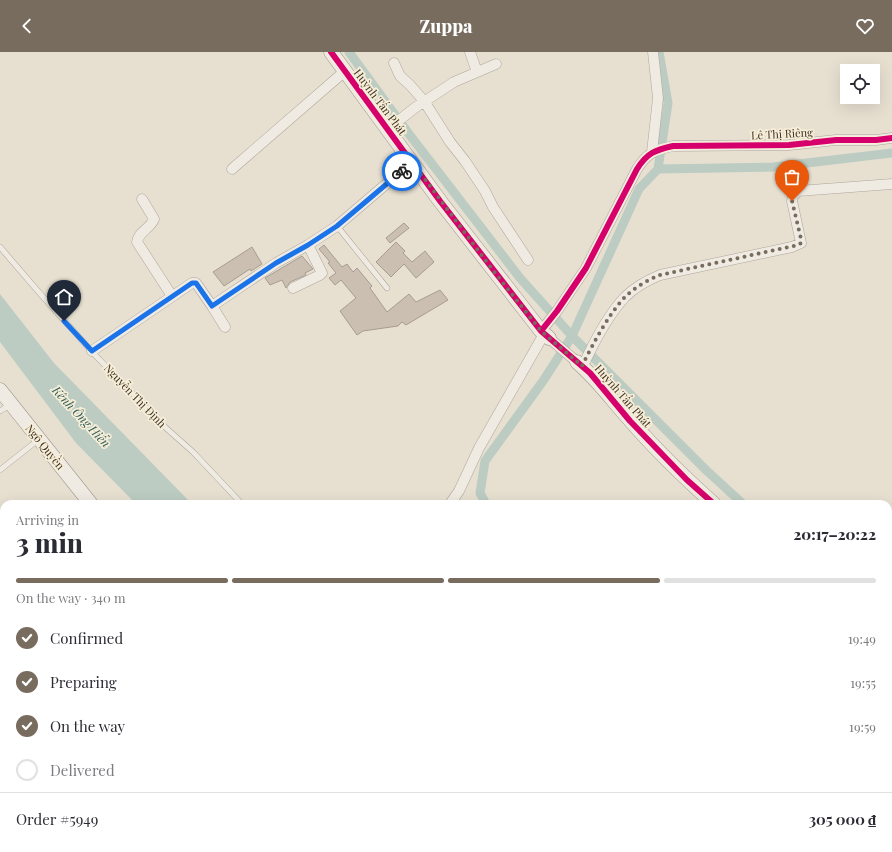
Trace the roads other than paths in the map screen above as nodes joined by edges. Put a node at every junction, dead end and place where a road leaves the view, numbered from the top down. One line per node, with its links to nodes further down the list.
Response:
1 (331, 52): 6 (street, Huỳnh Tấn Phát)
2 (470, 52): 7 (street)
3 (653, 52): 11 (street)
4 (394, 63): 8 (street)
5 (496, 64): 7 (street)
6 (344, 71): 9 (street, Huỳnh Tấn Phát); 13 (street)
7 (477, 72): 8 (street)
8 (420, 104): 9 (street); 19 (street)
9 (392, 126): 12 (street, Huỳnh Tấn Phát)
10 (892, 138): 11 (street, Lê Thị Riêng)
11 (656, 150): 25 (street)
12 (412, 162): 16 (street); 25 (street, Huỳnh Tấn Phát)
13 (232, 169)
14 (892, 184): 27 (street)
15 (142, 199): 22 (street)
16 (337, 226): 17 (street); 21 (lane)
17 (308, 245): 20 (street); 23 (street)
18 (0, 247): 26 (lane, Nguyễn Thị Định)
19 (528, 260)
20 (293, 288)
21 (387, 288)
22 (172, 296): 23 (street); 26 (street)
23 (212, 306): 24 (street)
24 (225, 327)
25 (545, 332): 27 (street, Huỳnh Tấn Phát); 34 (street)
26 (92, 351): 33 (lane, Nguyễn Thị Định)
27 (582, 362): 35 (street, Huỳnh Tấn Phát)
28 (0, 390): 29 (street, Ngô Quyền)
29 (5, 407): 30 (street, Ngô Quyền)
30 (38, 440): 31 (lane); 32 (street, Ngô Quyền)
31 (0, 470)
32 (87, 500)
33 (238, 500)
34 (453, 500)
35 (710, 500)

